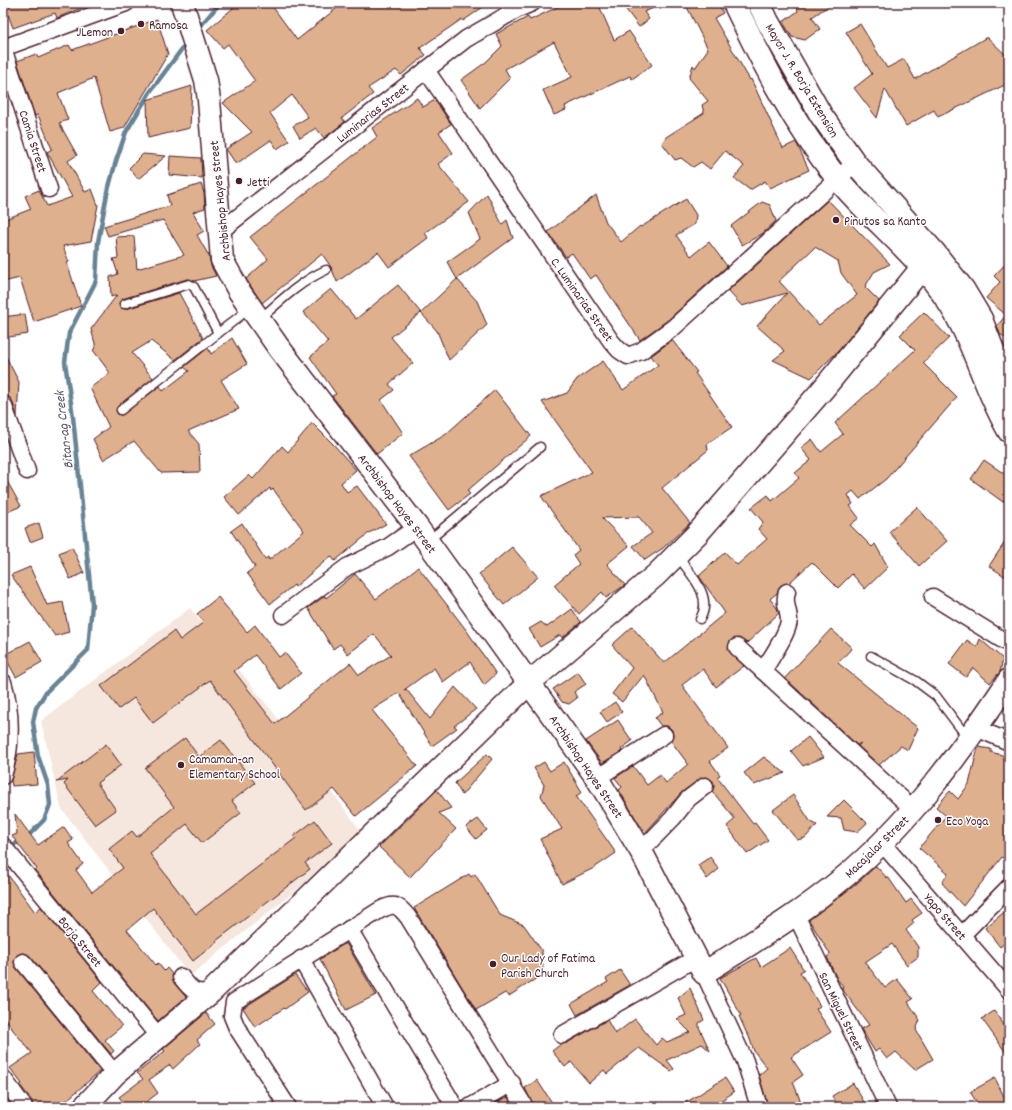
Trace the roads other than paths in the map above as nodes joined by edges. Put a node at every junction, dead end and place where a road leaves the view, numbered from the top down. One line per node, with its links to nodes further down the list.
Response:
1 (126, 3): 6 (street)
2 (532, 3): 7 (street, Luminarias Street)
3 (734, 3): 9 (main road, Mayor J. R. Borja Extension)
4 (759, 3): 8 (main road, Mayor J. R. Borja Extension)
5 (185, 11): 11 (main road, Archbishop Hayes Street)
6 (3, 48): 10 (street, Camia Street)
7 (426, 70): 9 (street, C. Luminarias Street); 11 (street, Luminarias Street)
8 (855, 163): 9 (street, C. Luminarias Street); 12 (main road, Mayor J. R. Borja Extension)
9 (837, 178): 12 (main road, Mayor J. R. Borja Extension)
10 (49, 189)
11 (219, 232): 15 (main road, Archbishop Hayes Street)
12 (928, 260): 17 (main road, Mayor J. R. Borja Extension); 20 (main road, Mayor J. R. Borja Extension); 24 (main road)
13 (326, 270): 15 (lane)
14 (124, 304): 16 (lane)
15 (255, 313): 16 (lane); 23 (main road, Archbishop Hayes Street)
16 (218, 333): 19 (lane)
17 (1009, 392)
18 (3, 404): 22 (street)
19 (121, 410)
20 (1009, 431)
21 (540, 447): 23 (lane)
22 (27, 471)
23 (422, 534): 27 (street); 35 (main road, Archbishop Hayes Street)
24 (676, 554): 28 (lane); 35 (main road)
25 (787, 592): 32 (street)
26 (933, 597): 29 (street)
27 (283, 615)
28 (700, 619)
29 (1009, 644)
30 (737, 647): 32 (street)
31 (871, 656): 36 (lane)
32 (763, 672): 42 (street)
33 (1009, 680): 36 (main road, Macajalar Street)
34 (3, 682): 39 (street)
35 (530, 682): 40 (main road, Archbishop Hayes Street); 55 (main road)
36 (973, 734): 38 (street); 42 (main road, Macajalar Street)
37 (664, 735): 40 (street)
38 (1009, 742)
39 (3, 776)
40 (597, 778): 45 (main road, Archbishop Hayes Street)
41 (705, 786): 45 (street)
42 (914, 810): 43 (main road, Macajalar Street)
43 (882, 843): 47 (main road, Macajalar Street); 49 (street, Yapo Street)
44 (3, 846): 57 (street, Borja Street)
45 (641, 851): 52 (main road, Archbishop Hayes Street)
46 (1009, 887): 49 (street)
47 (796, 915): 52 (main road, Macajalar Street); 69 (street, San Miguel Street)
48 (349, 929): 50 (street); 60 (street); 65 (street)
49 (962, 935): 54 (street, Yapo Street)
50 (301, 959): 63 (street); 64 (street)
51 (23, 962): 58 (street)
52 (700, 965): 56 (street); 68 (street)
53 (181, 977): 55 (street)
54 (1009, 990)
55 (211, 992): 57 (main road)
56 (562, 1035)
57 (159, 1037): 58 (main road)
58 (115, 1074): 62 (main road)
59 (3, 1078): 61 (street)
60 (512, 1083): 66 (street); 67 (street)
61 (24, 1107)
62 (84, 1107)
63 (288, 1107)
64 (385, 1107)
65 (455, 1107)
66 (470, 1107)
67 (525, 1107)
68 (759, 1107)
69 (888, 1107)

